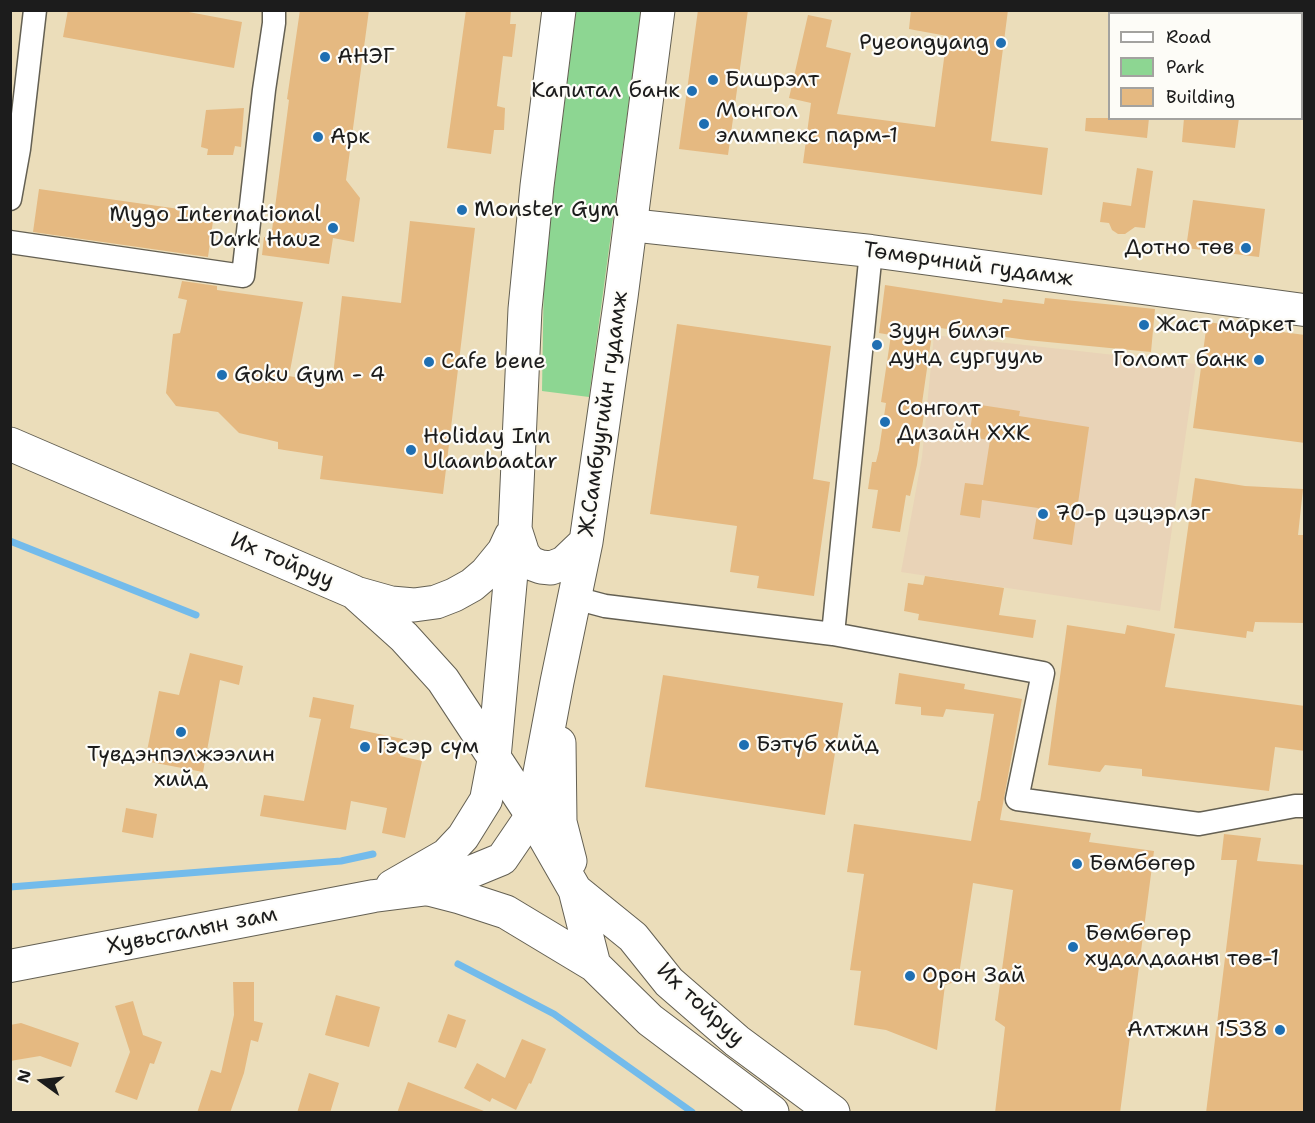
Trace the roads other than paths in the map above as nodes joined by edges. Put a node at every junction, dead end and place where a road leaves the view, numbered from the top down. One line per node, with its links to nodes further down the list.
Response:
1 (36, 10): 5 (street)
2 (274, 10): 7 (street)
3 (559, 10): 11 (main road)
4 (658, 10): 6 (main road, Ж.Самбуугийн гудамж)
5 (10, 200)
6 (630, 225): 8 (main road, Төмөрчний гудамж); 12 (main road, Ж.Самбуугийн гудамж)
7 (10, 242)
8 (871, 251): 9 (main road, Төмөрчний гудамж); 15 (street)
9 (1305, 310)
10 (10, 444): 13 (main road, Их тойруу)
11 (514, 529): 12 (main road); 13 (main road); 17 (main road)
12 (586, 542): 14 (main road, Ж.Самбуугийн гудамж)
13 (354, 592): 17 (main road, Их тойруу)
14 (575, 598): 15 (street); 16 (main road, Ж.Самбуугийн гудамж)
15 (833, 634): 18 (street)
16 (557, 682): 19 (main road, Ж.Самбуугийн гудамж); 21 (main road)
17 (494, 758): 19 (main road, Их тойруу); 22 (main road)
18 (1305, 806)
19 (532, 815): 20 (main road, Хувьсгалын зам); 21 (main road, Их тойруу)
20 (429, 889): 22 (main road, Хувьсгалын зам); 23 (main road)
21 (575, 890): 23 (main road, Их тойруу); 26 (main road, Их тойруу)
22 (374, 896): 24 (main road, Хувьсгалын зам)
23 (594, 965): 25 (main road, Их тойруу)
24 (10, 966)
25 (772, 1113)
26 (833, 1113)

